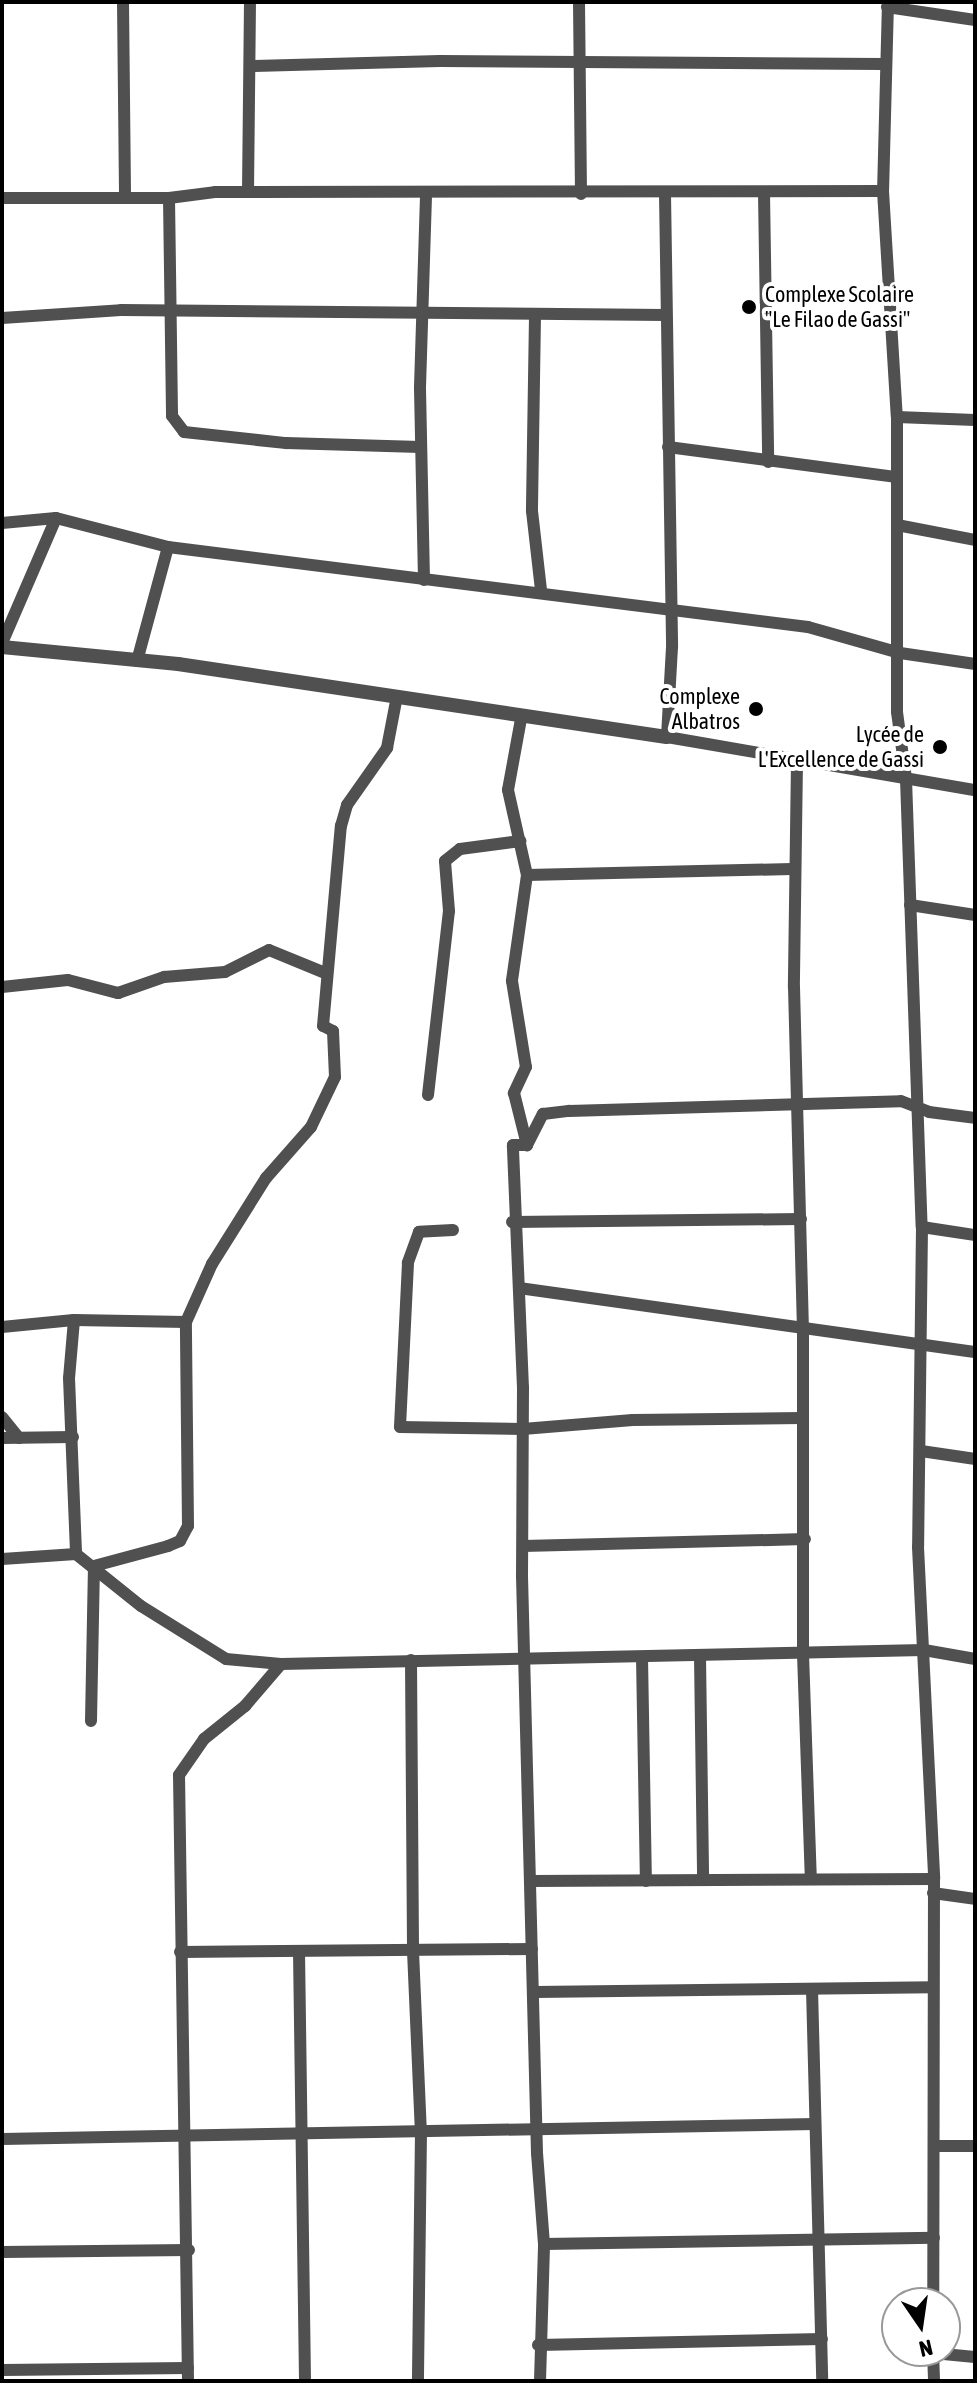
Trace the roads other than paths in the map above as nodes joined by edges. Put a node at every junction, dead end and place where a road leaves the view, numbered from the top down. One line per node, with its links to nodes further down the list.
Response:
1 (123, 2): 16 (street)
2 (250, 2): 8 (street)
3 (579, 2): 6 (street)
4 (887, 5): 5 (street); 7 (street)
5 (975, 20)
6 (579, 61): 7 (street); 8 (street); 13 (street)
7 (884, 64): 9 (street)
8 (251, 66): 10 (street)
9 (883, 191): 11 (street); 23 (street)
10 (248, 192): 12 (street); 17 (street)
11 (764, 193): 14 (street); 27 (street)
12 (426, 194): 13 (street); 20 (street)
13 (581, 194): 14 (street)
14 (665, 194): 19 (street)
15 (2, 198): 16 (street)
16 (125, 198): 17 (street)
17 (169, 198): 18 (street)
18 (170, 309): 20 (street); 22 (street); 25 (street)
19 (665, 315): 21 (street); 26 (street)
20 (425, 316): 21 (street); 25 (street)
21 (535, 316): 35 (street)
22 (2, 318)
23 (897, 417): 24 (street); 28 (street)
24 (975, 420)
25 (420, 447): 34 (street)
26 (668, 447): 27 (street); 36 (street)
27 (768, 462): 28 (street)
28 (897, 477): 31 (street)
29 (56, 518): 30 (street); 33 (street); 37 (street)
30 (2, 523)
31 (897, 525): 32 (street); 38 (street)
32 (975, 540)
33 (168, 547): 34 (street); 39 (street)
34 (424, 580): 35 (street)
35 (541, 590): 36 (street)
36 (671, 614): 38 (street); 43 (street)
37 (2, 645): 39 (street)
38 (900, 653): 40 (street); 45 (street)
39 (137, 661): 41 (street)
40 (975, 664)
41 (397, 696): 42 (street); 52 (street)
42 (521, 719): 43 (street); 47 (street)
43 (667, 737): 44 (street)
44 (797, 761): 45 (street); 48 (street)
45 (906, 779): 46 (street); 50 (street)
46 (975, 790)
47 (520, 841): 49 (street); 54 (street)
48 (792, 869): 49 (street); 55 (street)
49 (527, 875): 58 (street)
50 (910, 905): 51 (street); 56 (street)
51 (975, 915)
52 (325, 973): 53 (street); 66 (street)
53 (2, 987)
54 (428, 1095)
55 (798, 1103): 56 (street); 58 (street); 59 (street)
56 (919, 1106): 57 (street); 61 (street)
57 (975, 1118)
58 (527, 1145): 60 (street)
59 (801, 1219): 60 (street); 68 (street)
60 (512, 1222): 64 (street)
61 (922, 1227): 63 (street); 69 (street)
62 (453, 1230): 73 (street)
63 (975, 1235)
64 (519, 1288): 68 (street); 73 (street)
65 (74, 1320): 66 (street); 67 (street); 74 (street)
66 (186, 1322): 83 (street)
67 (2, 1327)
68 (803, 1329): 69 (street); 72 (street)
69 (920, 1344): 70 (street); 77 (street)
70 (975, 1352)
71 (2, 1417): 76 (street)
72 (802, 1418): 73 (street); 79 (street)
73 (523, 1429): 80 (street)
74 (73, 1437): 76 (street); 81 (street)
75 (2, 1438): 76 (street)
76 (19, 1438)
77 (921, 1451): 78 (street); 84 (street)
78 (975, 1459)
79 (805, 1539): 80 (street); 85 (street)
80 (523, 1546): 87 (street)
81 (76, 1554): 82 (street); 83 (street)
82 (2, 1559)
83 (94, 1566): 91 (street); 92 (street)
84 (924, 1650): 85 (street); 89 (street); 94 (street)
85 (803, 1654): 86 (street); 93 (street)
86 (700, 1656): 88 (street); 95 (street)
87 (526, 1657): 88 (street); 90 (street); 96 (street)
88 (642, 1657): 97 (street)
89 (975, 1659)
90 (411, 1660): 91 (street); 102 (street)
91 (281, 1664): 103 (street)
92 (91, 1721)
93 (811, 1878): 94 (street); 95 (street)
94 (934, 1879): 98 (street)
95 (703, 1880): 97 (street)
96 (531, 1881): 97 (street); 100 (street)
97 (646, 1881)
98 (933, 1893): 99 (street); 104 (street)
99 (975, 1899)
100 (532, 1949): 102 (street); 106 (street)
101 (299, 1951): 102 (street); 103 (street); 111 (street)
102 (413, 1951): 109 (street)
103 (180, 1952): 110 (street)
104 (933, 1987): 105 (street); 113 (street)
105 (812, 1989): 106 (street); 107 (street)
106 (535, 1992): 108 (street)
107 (815, 2124): 108 (street); 116 (street)
108 (537, 2127): 109 (street); 117 (street)
109 (421, 2131): 111 (street); 126 (street)
110 (184, 2135): 111 (street); 112 (street); 118 (street)
111 (301, 2135): 125 (street)
112 (2, 2139)
113 (934, 2146): 114 (street); 115 (street)
114 (975, 2146)
115 (934, 2238): 116 (street); 120 (street)
116 (820, 2239): 117 (street); 121 (street)
117 (544, 2244): 122 (street)
118 (189, 2250): 119 (street); 124 (street)
119 (2, 2252)
120 (933, 2287)
121 (822, 2339): 122 (street); 128 (street)
122 (538, 2345): 127 (street)
123 (2, 2370): 124 (street)
124 (188, 2374)
125 (305, 2381)
126 (418, 2381)
127 (540, 2381)
128 (822, 2381)

